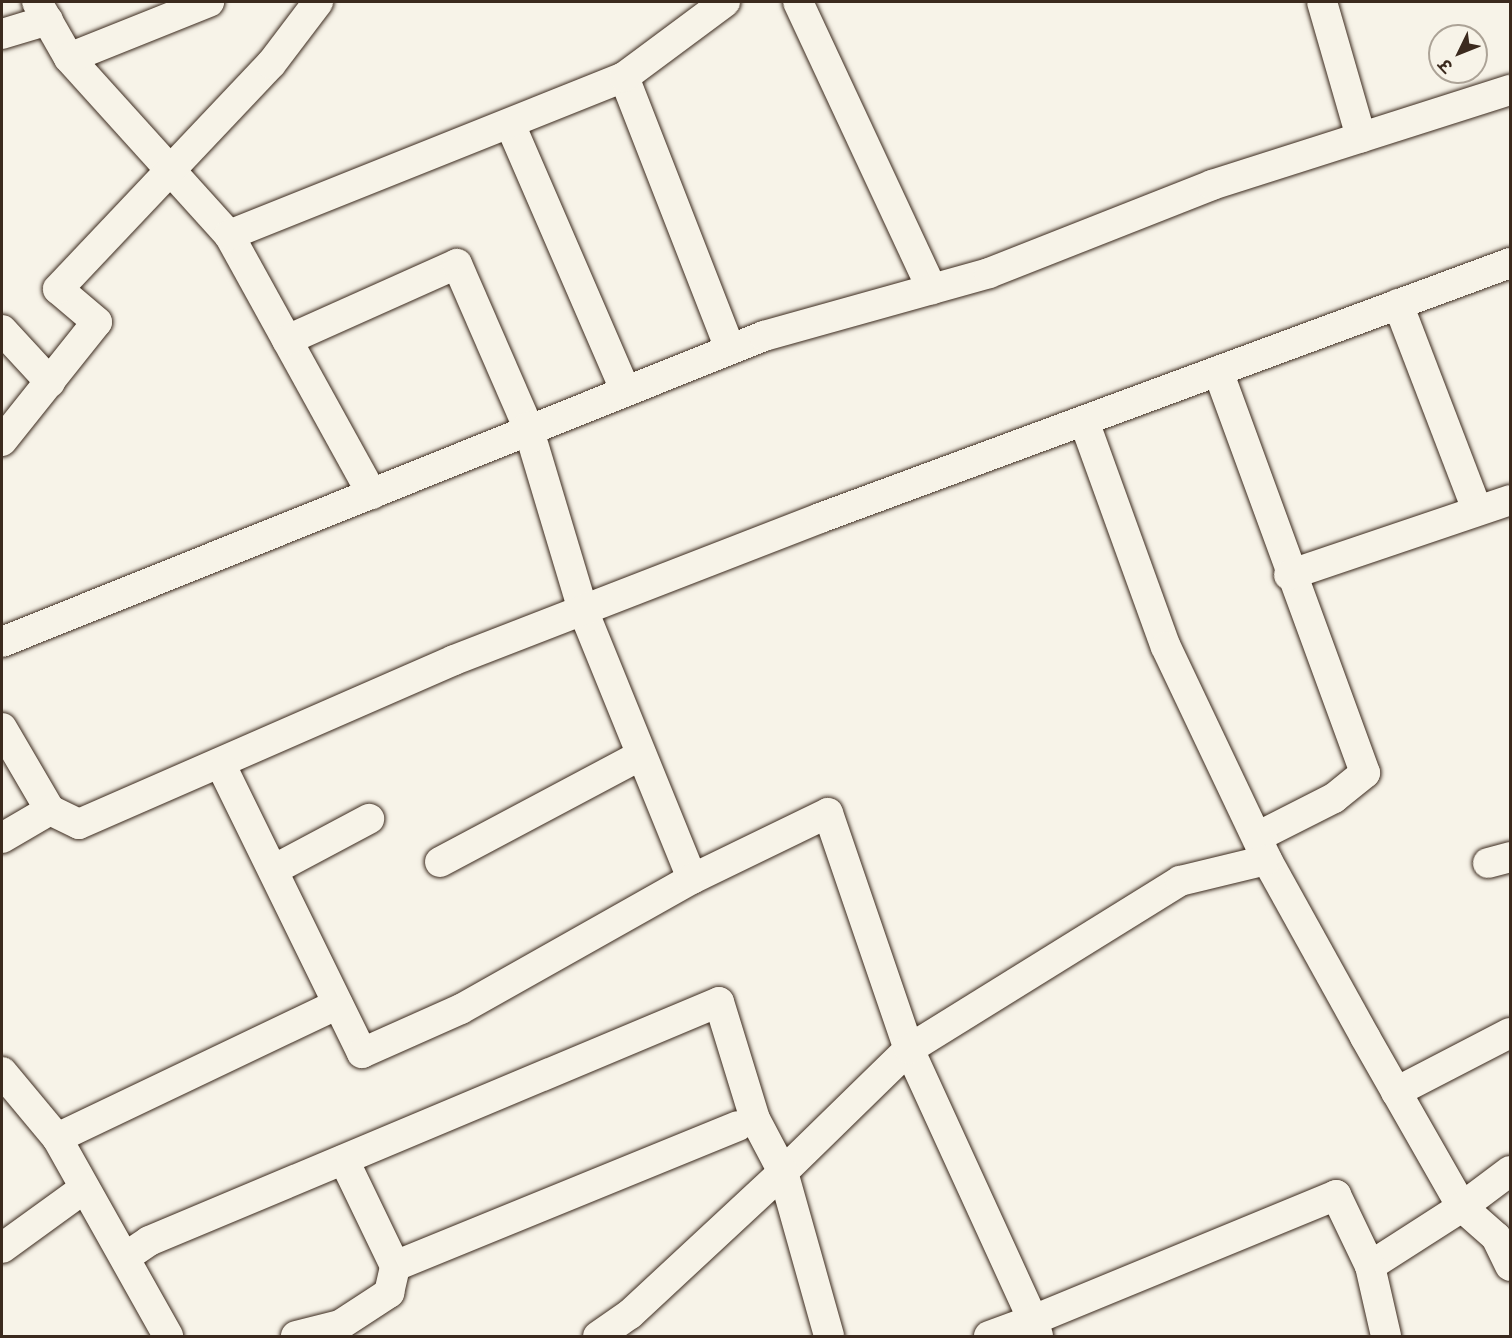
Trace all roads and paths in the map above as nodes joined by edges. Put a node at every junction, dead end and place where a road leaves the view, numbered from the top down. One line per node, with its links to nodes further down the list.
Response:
1 (209, 2): 8 (street)
2 (318, 2): 13 (street)
3 (725, 2): 9 (street)
4 (798, 2): 16 (street)
5 (1322, 2): 12 (street)
6 (43, 11): 7 (street); 8 (street)
7 (2, 34)
8 (69, 58): 13 (street)
9 (624, 77): 11 (street); 20 (street)
10 (1510, 90): 12 (street)
11 (510, 124): 14 (street); 23 (street)
12 (1361, 137): 16 (street)
13 (171, 174): 14 (street); 22 (street)
14 (229, 235): 19 (street)
15 (1510, 263): 17 (street)
16 (932, 289): 20 (street)
17 (1398, 304): 21 (street); 29 (street)
18 (2, 330): 22 (street)
19 (287, 340): 25 (street); 27 (street)
20 (730, 349): 23 (street)
21 (1218, 371): 24 (street); 30 (street)
22 (50, 382): 26 (street)
23 (625, 390): 25 (street)
24 (1084, 420): 31 (street); 39 (street)
25 (528, 427): 27 (street); 31 (street)
26 (2, 441)
27 (372, 494): 32 (street)
28 (1510, 500): 29 (street)
29 (1477, 510): 30 (street)
30 (1289, 574): 39 (street)
31 (583, 610): 34 (street); 35 (street)
32 (2, 642)
33 (2, 729): 36 (street)
34 (641, 755): 40 (street); 42 (street)
35 (220, 763): 36 (street); 41 (street)
36 (50, 810): 38 (street)
37 (369, 819): 41 (street)
38 (2, 838)
39 (1262, 848): 45 (street); 47 (street)
40 (440, 862)
41 (273, 870): 43 (street)
42 (692, 879): 43 (street); 45 (street)
43 (338, 1004): 49 (street)
44 (1510, 1033): 47 (street)
45 (909, 1048): 51 (street); 60 (street)
46 (2, 1073): 49 (street)
47 (1396, 1092): 54 (street)
48 (738, 1126): 57 (street)
49 (57, 1138): 53 (street)
50 (344, 1160): 51 (street); 56 (street); 57 (street)
51 (783, 1172): 64 (street); 65 (street)
52 (1510, 1172): 54 (street)
53 (85, 1188): 55 (street); 56 (street)
54 (1462, 1207): 58 (street); 59 (street)
55 (2, 1248)
56 (127, 1256): 62 (street)
57 (395, 1266): 61 (street)
58 (1370, 1266): 60 (street); 67 (street)
59 (1510, 1266)
60 (1036, 1328): 66 (street)
61 (343, 1331): 63 (street)
62 (168, 1336)
63 (296, 1336)
64 (598, 1336)
65 (829, 1336)
66 (989, 1336)
67 (1386, 1336)

